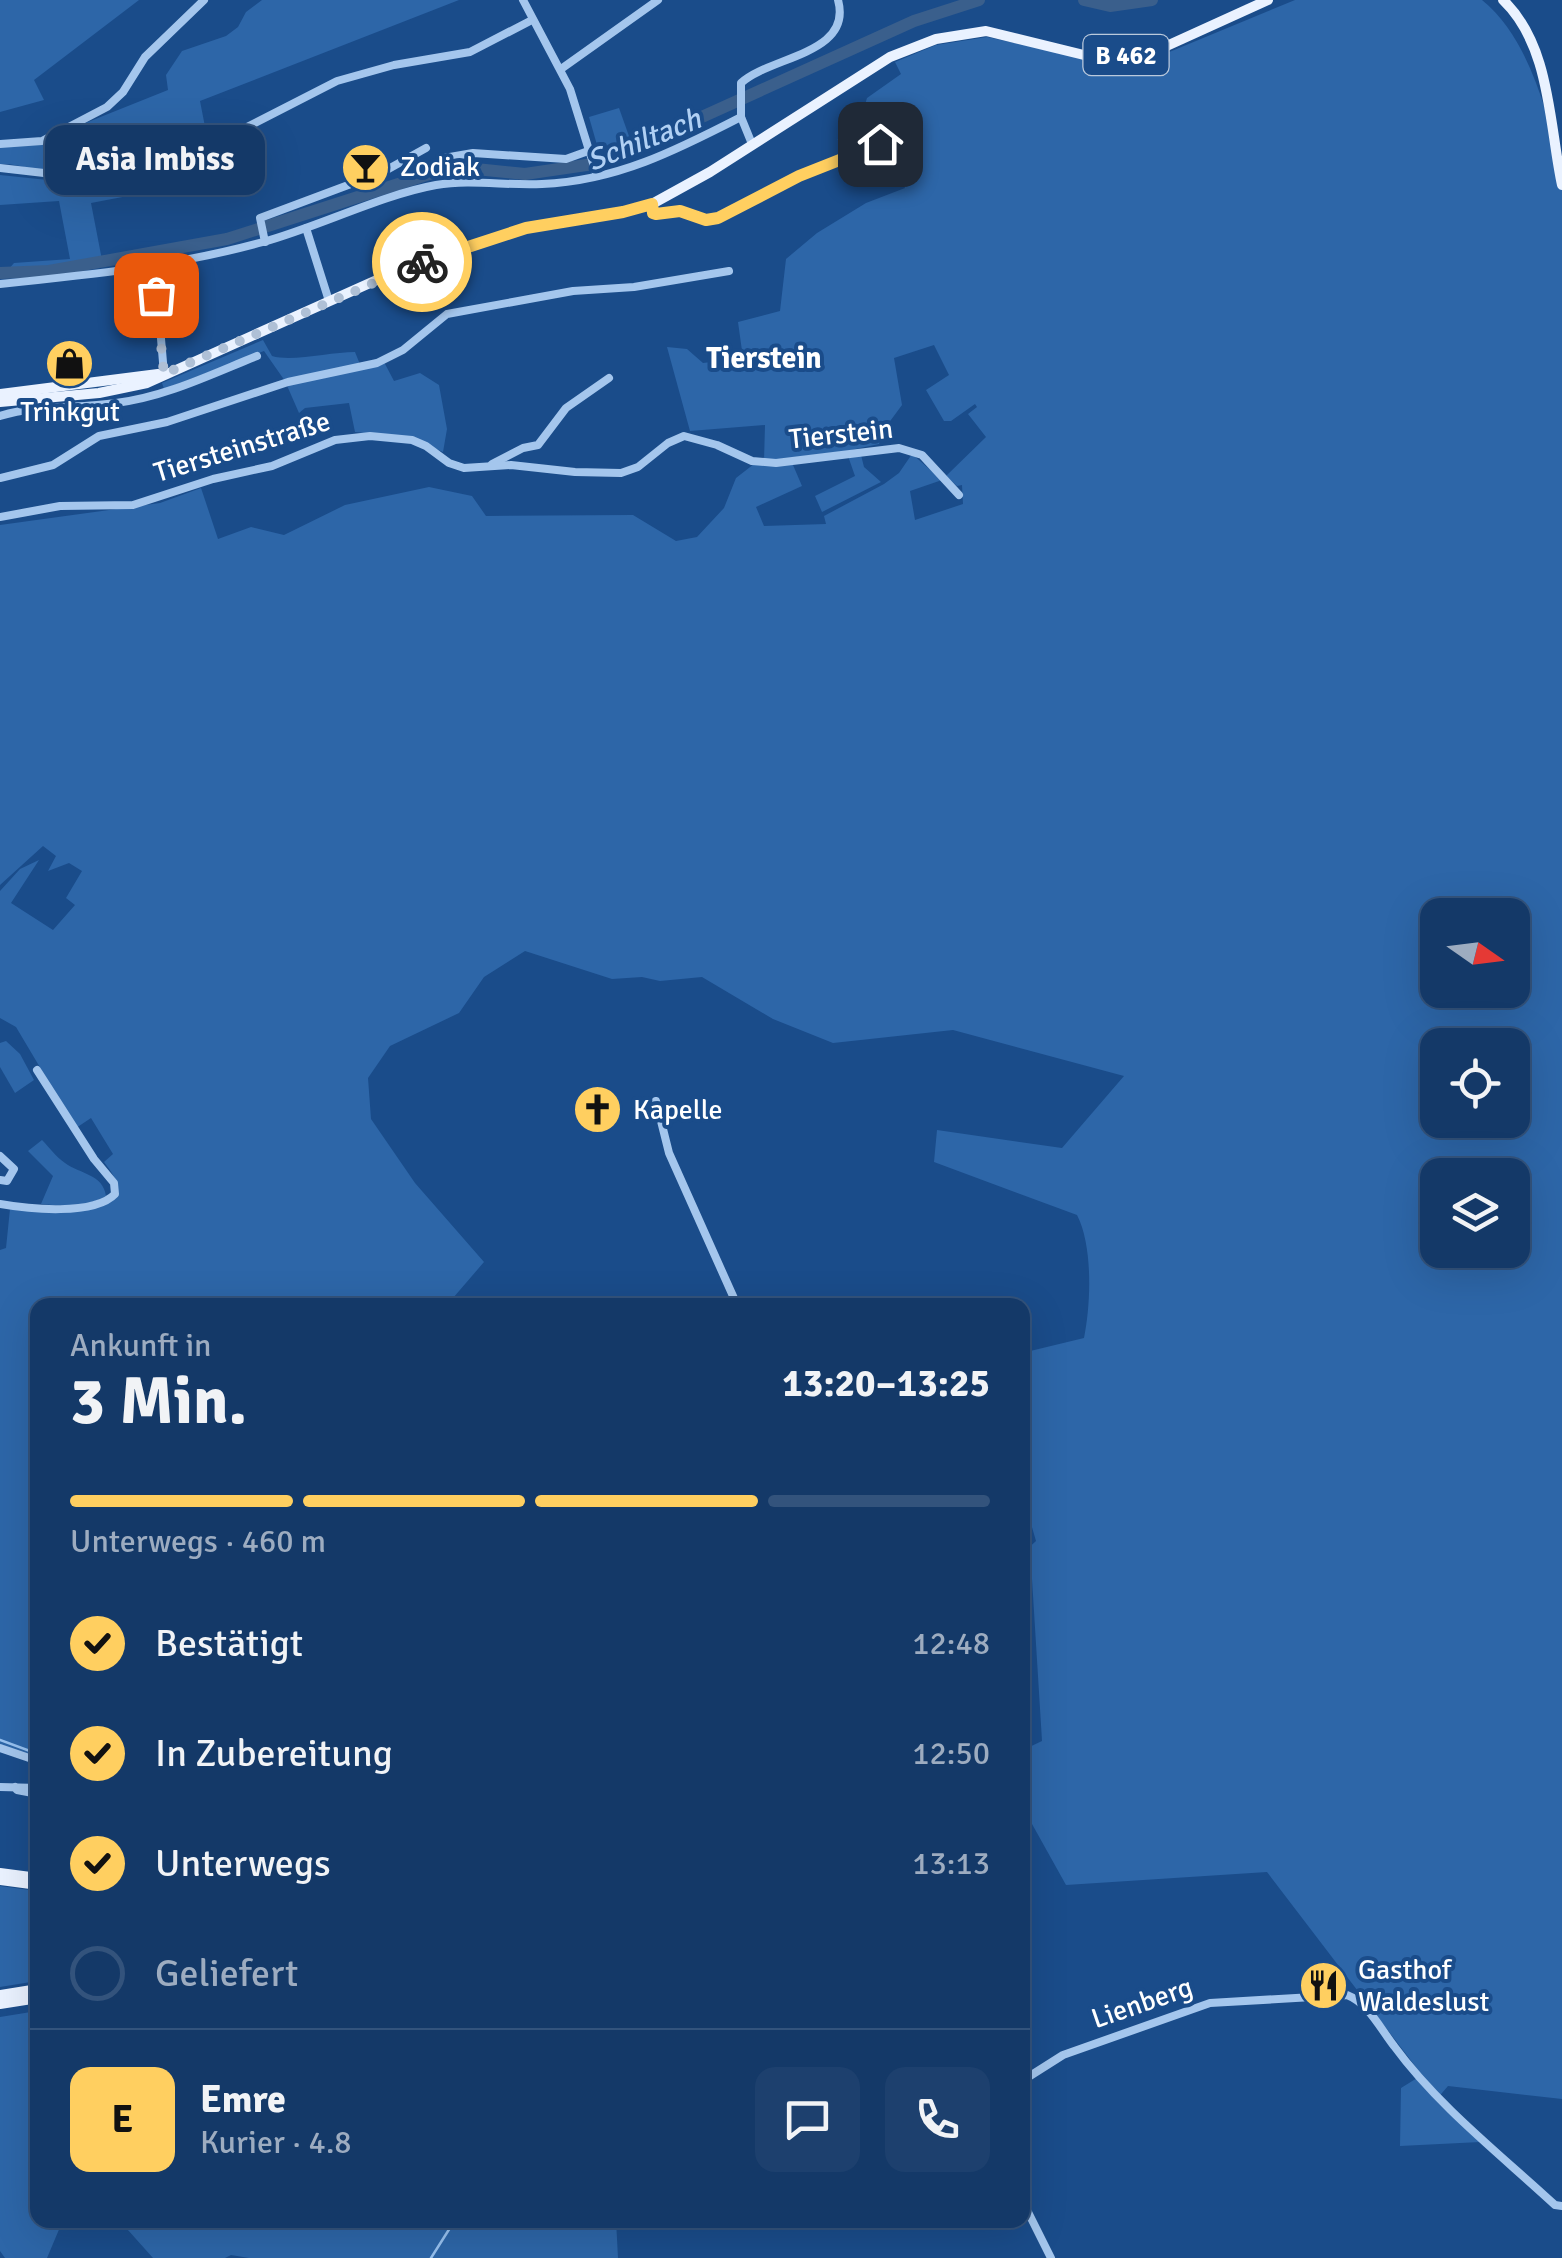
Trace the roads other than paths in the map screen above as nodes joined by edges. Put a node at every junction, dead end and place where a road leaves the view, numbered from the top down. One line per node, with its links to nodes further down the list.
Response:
1 (204, 0): 11 (street)
2 (536, 0): 7 (street)
3 (658, 0): 9 (street)
4 (838, 0): 10 (street)
5 (1268, 0): 12 (main road, B 462)
6 (1503, 0): 19 (main road)
7 (524, 2): 8 (street)
8 (532, 20): 9 (street); 17 (street)
9 (562, 69): 15 (street)
10 (741, 114): 12 (street); 18 (street)
11 (0, 144)
12 (752, 144): 20 (main road, B 462)
13 (880, 144): 20 (street)
14 (426, 148): 22 (street)
15 (592, 154): 16 (street); 18 (street)
16 (444, 158)
17 (0, 168)
18 (597, 172): 21 (street)
19 (1562, 185)
20 (652, 204): 26 (main road, B 462)
21 (306, 228): 22 (street); 26 (street)
22 (264, 238): 23 (street)
23 (154, 268): 25 (street); 28 (street)
24 (729, 272): 35 (street)
25 (0, 284)
26 (329, 300): 28 (main road, B 462)
27 (257, 356): 32 (street)
28 (164, 374): 30 (main road, B 462); 31 (main road, B 462)
29 (610, 378): 34 (street, Tiersteinstraße)
30 (0, 394)
31 (0, 402)
32 (0, 416)
33 (659, 451): 34 (street, Tiersteinstraße); 36 (street, Tierstein)
34 (492, 464): 37 (street, Tiersteinstraße)
35 (0, 478)
36 (958, 495)
37 (0, 517)
38 (37, 1070): 42 (street)
39 (656, 1101): 43 (street)
40 (0, 1156): 41 (street)
41 (0, 1180)
42 (0, 1204)
43 (734, 1298)
44 (0, 1748): 45 (street)
45 (30, 1759)
46 (0, 1786): 47 (street)
47 (30, 1789)
48 (0, 1876): 49 (main road)
49 (30, 1881)
50 (30, 1990): 51 (main road)
51 (0, 1995)
52 (30, 1999): 53 (main road)
53 (0, 2004)
54 (1030, 2076): 55 (street, Lienberg)
55 (1559, 2205)
56 (1030, 2216): 57 (street)
57 (1051, 2258)

